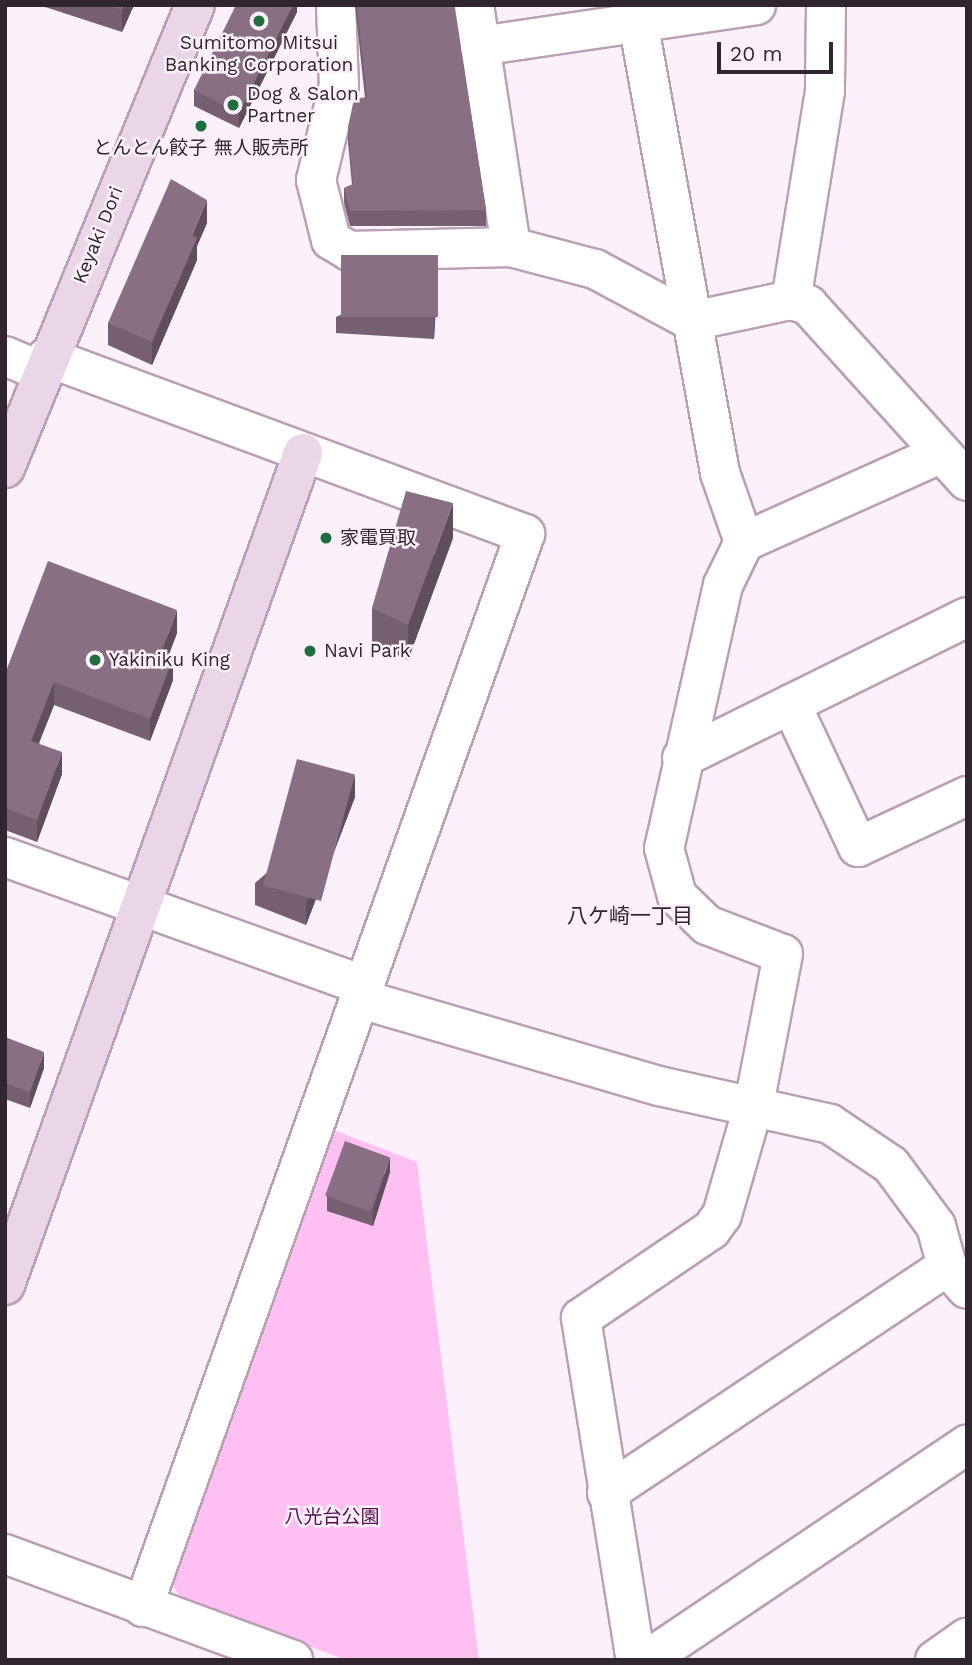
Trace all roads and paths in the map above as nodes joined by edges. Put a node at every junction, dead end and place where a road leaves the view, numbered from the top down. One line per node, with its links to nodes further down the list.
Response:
1 (195, 5): 12 (street, Keyaki Dori)
2 (336, 5): 8 (street)
3 (474, 5): 7 (street)
4 (756, 5): 6 (street)
5 (826, 5): 9 (street)
6 (636, 15): 7 (street); 10 (street)
7 (480, 46): 8 (street)
8 (511, 247): 10 (street)
9 (791, 300): 10 (street); 15 (street)
10 (692, 321): 16 (street)
11 (5, 356): 12 (street)
12 (44, 364): 13 (street); 14 (street, Keyaki Dori)
13 (303, 453): 22 (street); 23 (street)
14 (5, 468)
15 (953, 468): 16 (street)
16 (744, 542): 19 (street)
17 (967, 617): 18 (street)
18 (791, 704): 19 (street); 20 (street)
19 (682, 758): 24 (street)
20 (967, 796)
21 (5, 858): 22 (street)
22 (143, 906): 23 (street); 26 (street)
23 (363, 992): 24 (street); 30 (street)
24 (754, 1104): 25 (street); 28 (street)
25 (957, 1278): 28 (street)
26 (5, 1285)
27 (967, 1445): 32 (street)
28 (607, 1493): 32 (street)
29 (5, 1554): 30 (street)
30 (143, 1607): 33 (street)
31 (967, 1638): 34 (street)
32 (654, 1658)
33 (293, 1660)
34 (935, 1660)

